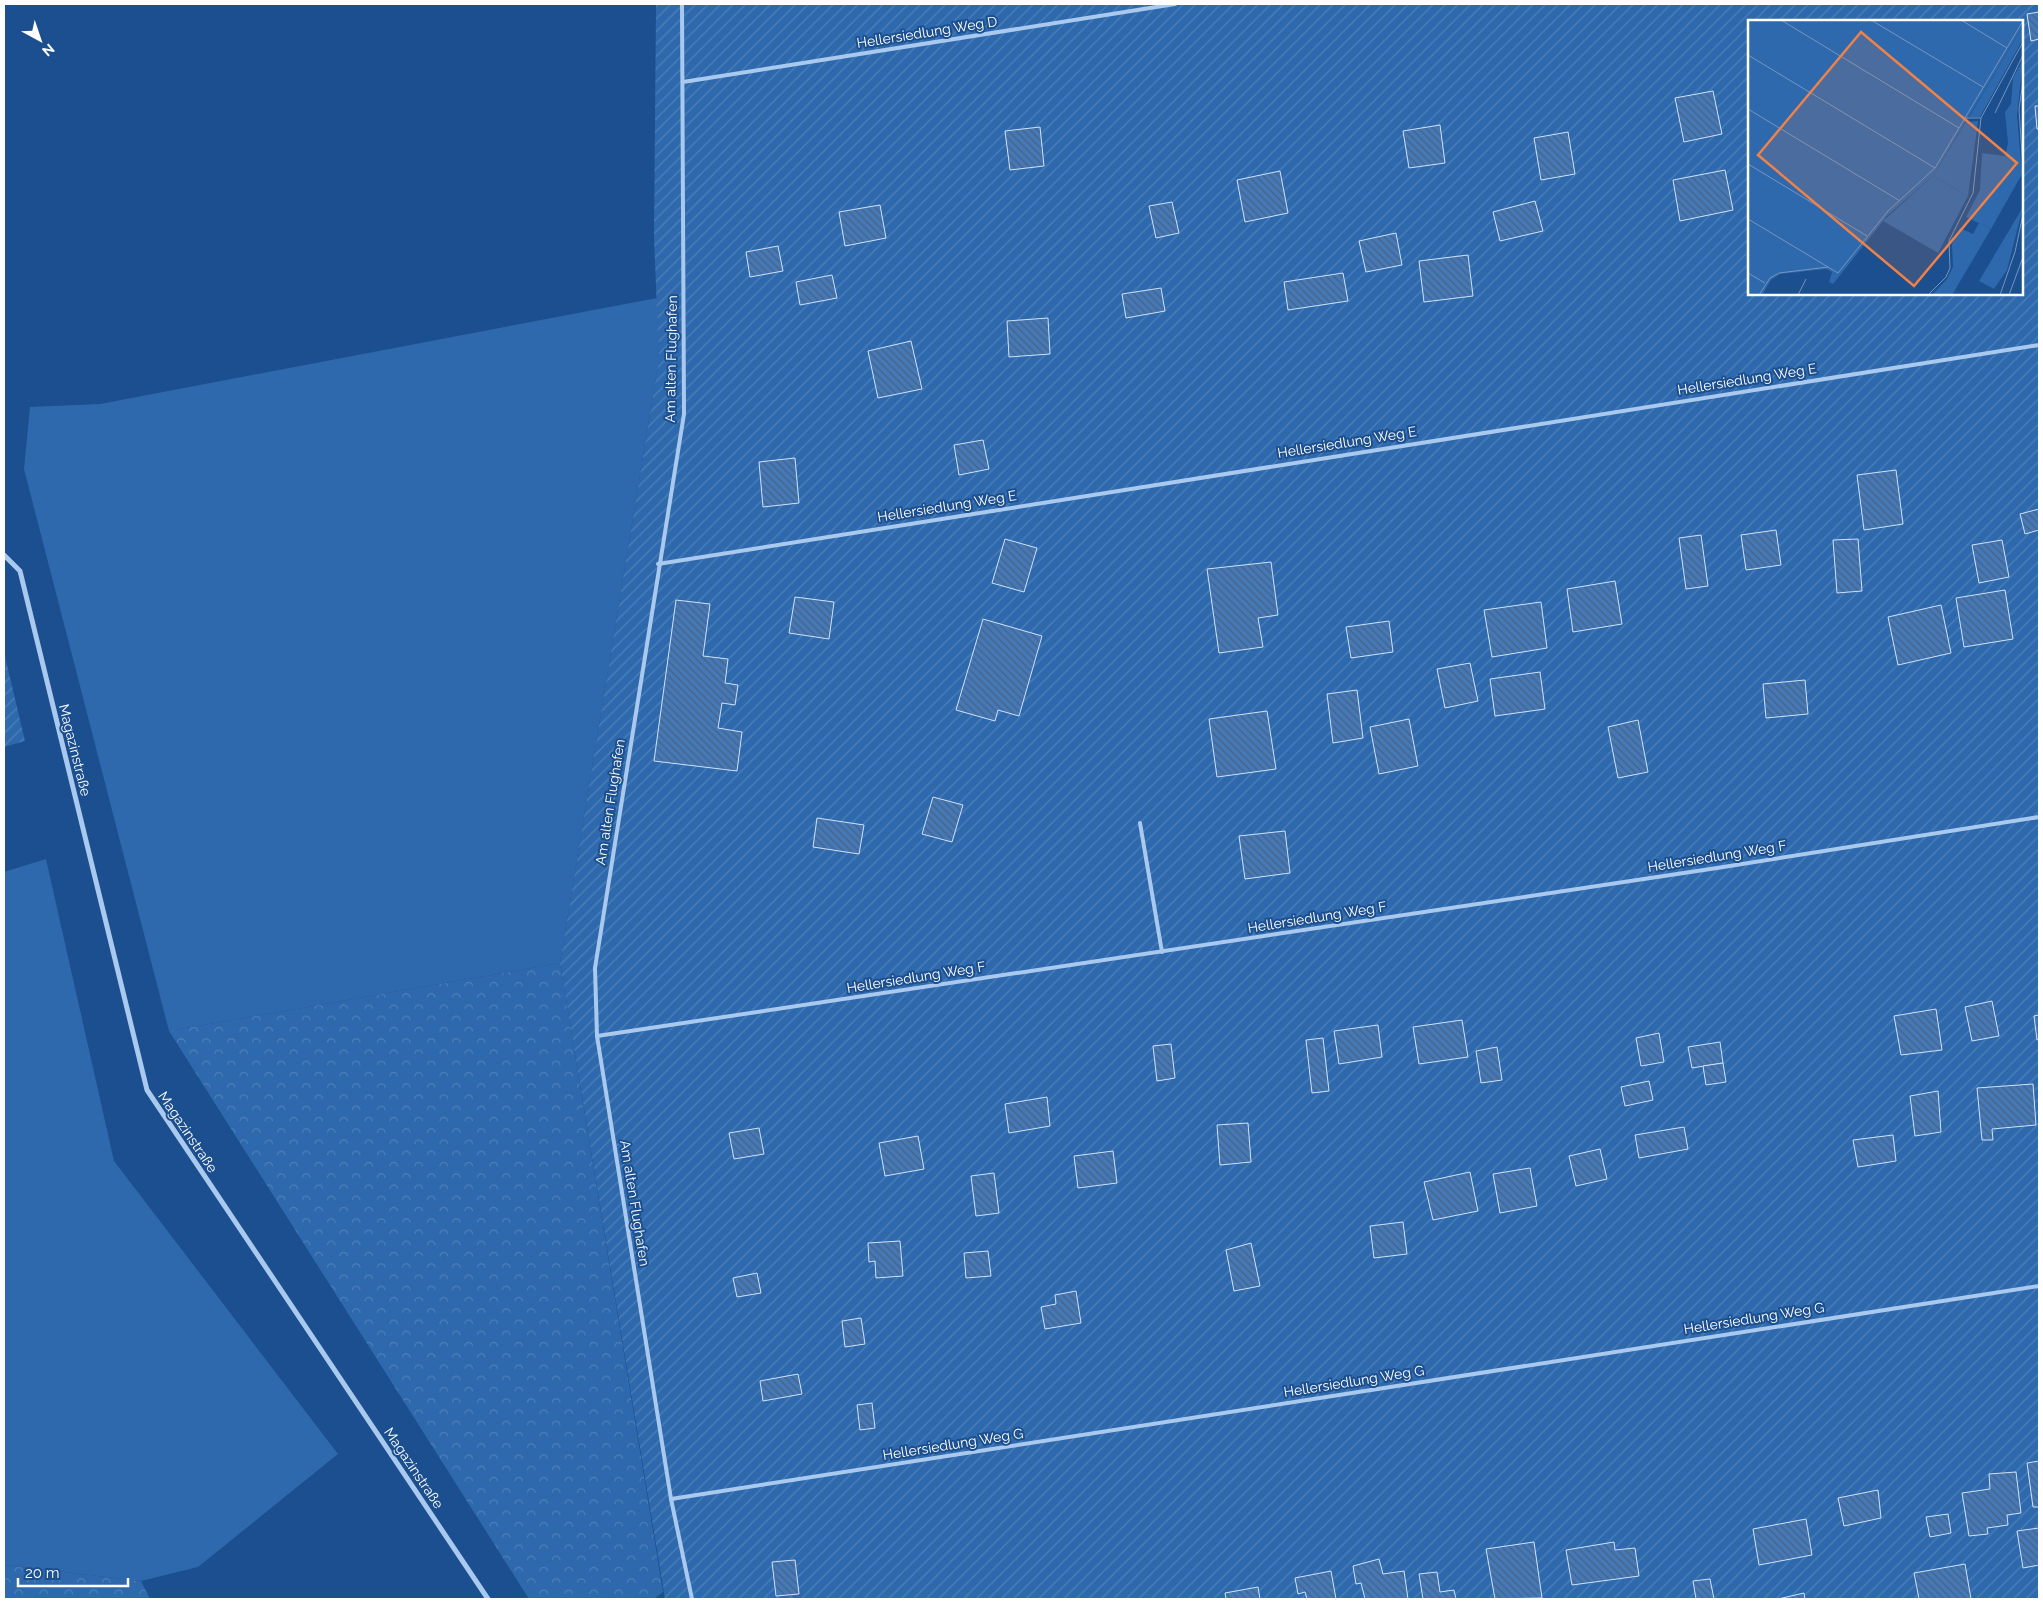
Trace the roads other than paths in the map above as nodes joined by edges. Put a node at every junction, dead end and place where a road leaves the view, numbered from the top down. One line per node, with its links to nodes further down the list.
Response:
1 (682, 4): 3 (lane, Am alten Flughafen)
2 (1175, 4): 3 (lane, Hellersiedlung Weg D)
3 (683, 82): 6 (lane, Am alten Flughafen)
4 (2039, 345): 6 (lane, Hellersiedlung Weg E)
5 (4, 555): 13 (street, Magazinstraße)
6 (658, 564): 10 (lane, Am alten Flughafen)
7 (2039, 817): 9 (lane, Hellersiedlung Weg F)
8 (1140, 823): 9 (lane)
9 (1162, 952): 10 (lane, Hellersiedlung Weg F)
10 (597, 1036): 12 (lane, Am alten Flughafen)
11 (2039, 1286): 12 (lane, Hellersiedlung Weg G)
12 (671, 1499): 14 (lane, Am alten Flughafen)
13 (488, 1599)
14 (692, 1599)

